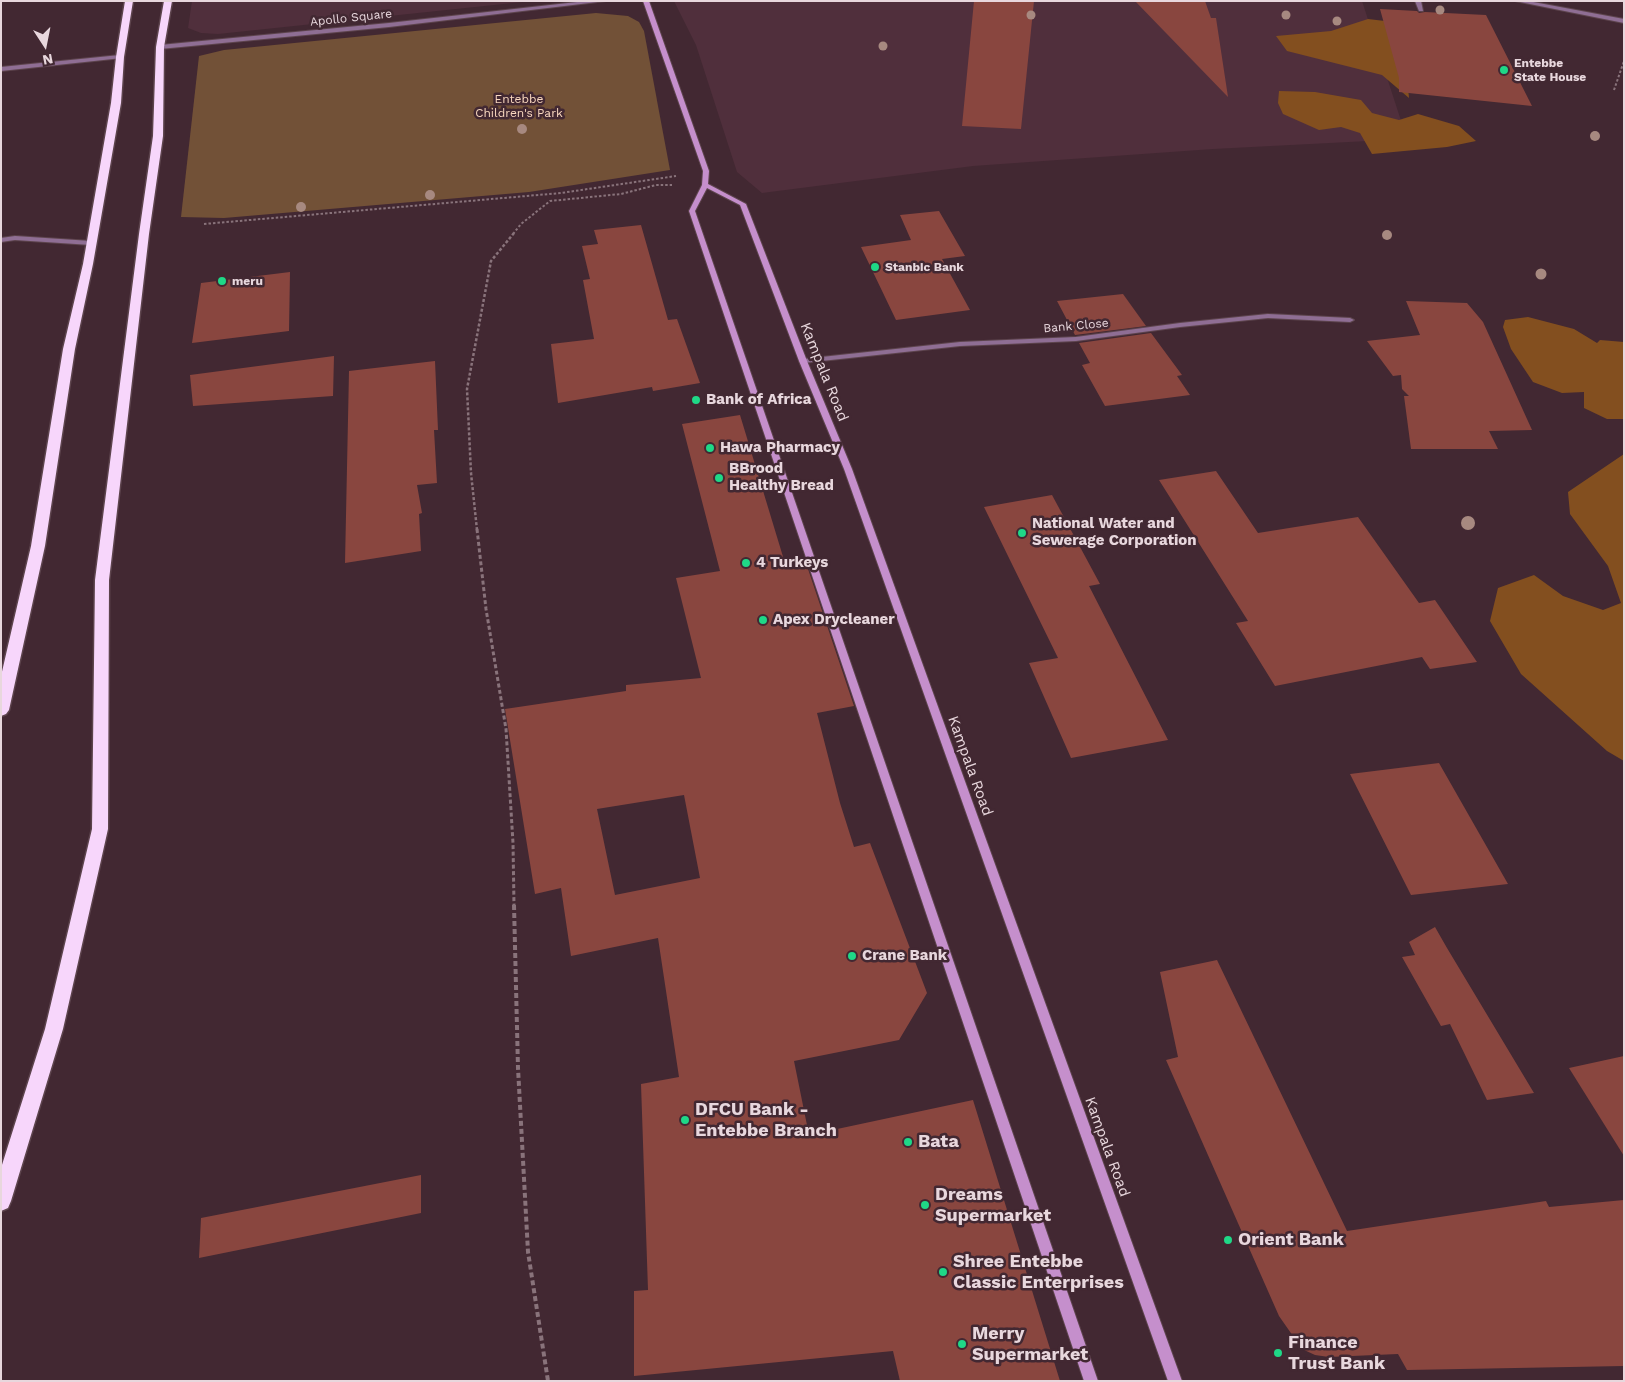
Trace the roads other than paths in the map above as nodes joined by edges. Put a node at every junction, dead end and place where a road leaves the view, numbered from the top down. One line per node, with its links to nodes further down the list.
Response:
1 (129, 1): 10 (highway)
2 (168, 1): 9 (highway)
3 (603, 1): 9 (street, Apollo Square)
4 (646, 1): 12 (main road)
5 (1418, 1): 7 (street)
6 (1518, 1): 8 (street)
7 (1422, 10)
8 (1624, 21)
9 (160, 47): 18 (highway)
10 (120, 57): 11 (street); 14 (highway)
11 (1, 69)
12 (705, 186): 16 (main road, Kampala Road); 19 (main road)
13 (1, 240): 14 (street)
14 (91, 243): 17 (highway)
15 (1350, 320): 16 (street, Bank Close)
16 (803, 361): 20 (main road, Kampala Road)
17 (1, 710)
18 (1, 1201)
19 (1091, 1381)
20 (1175, 1381)

